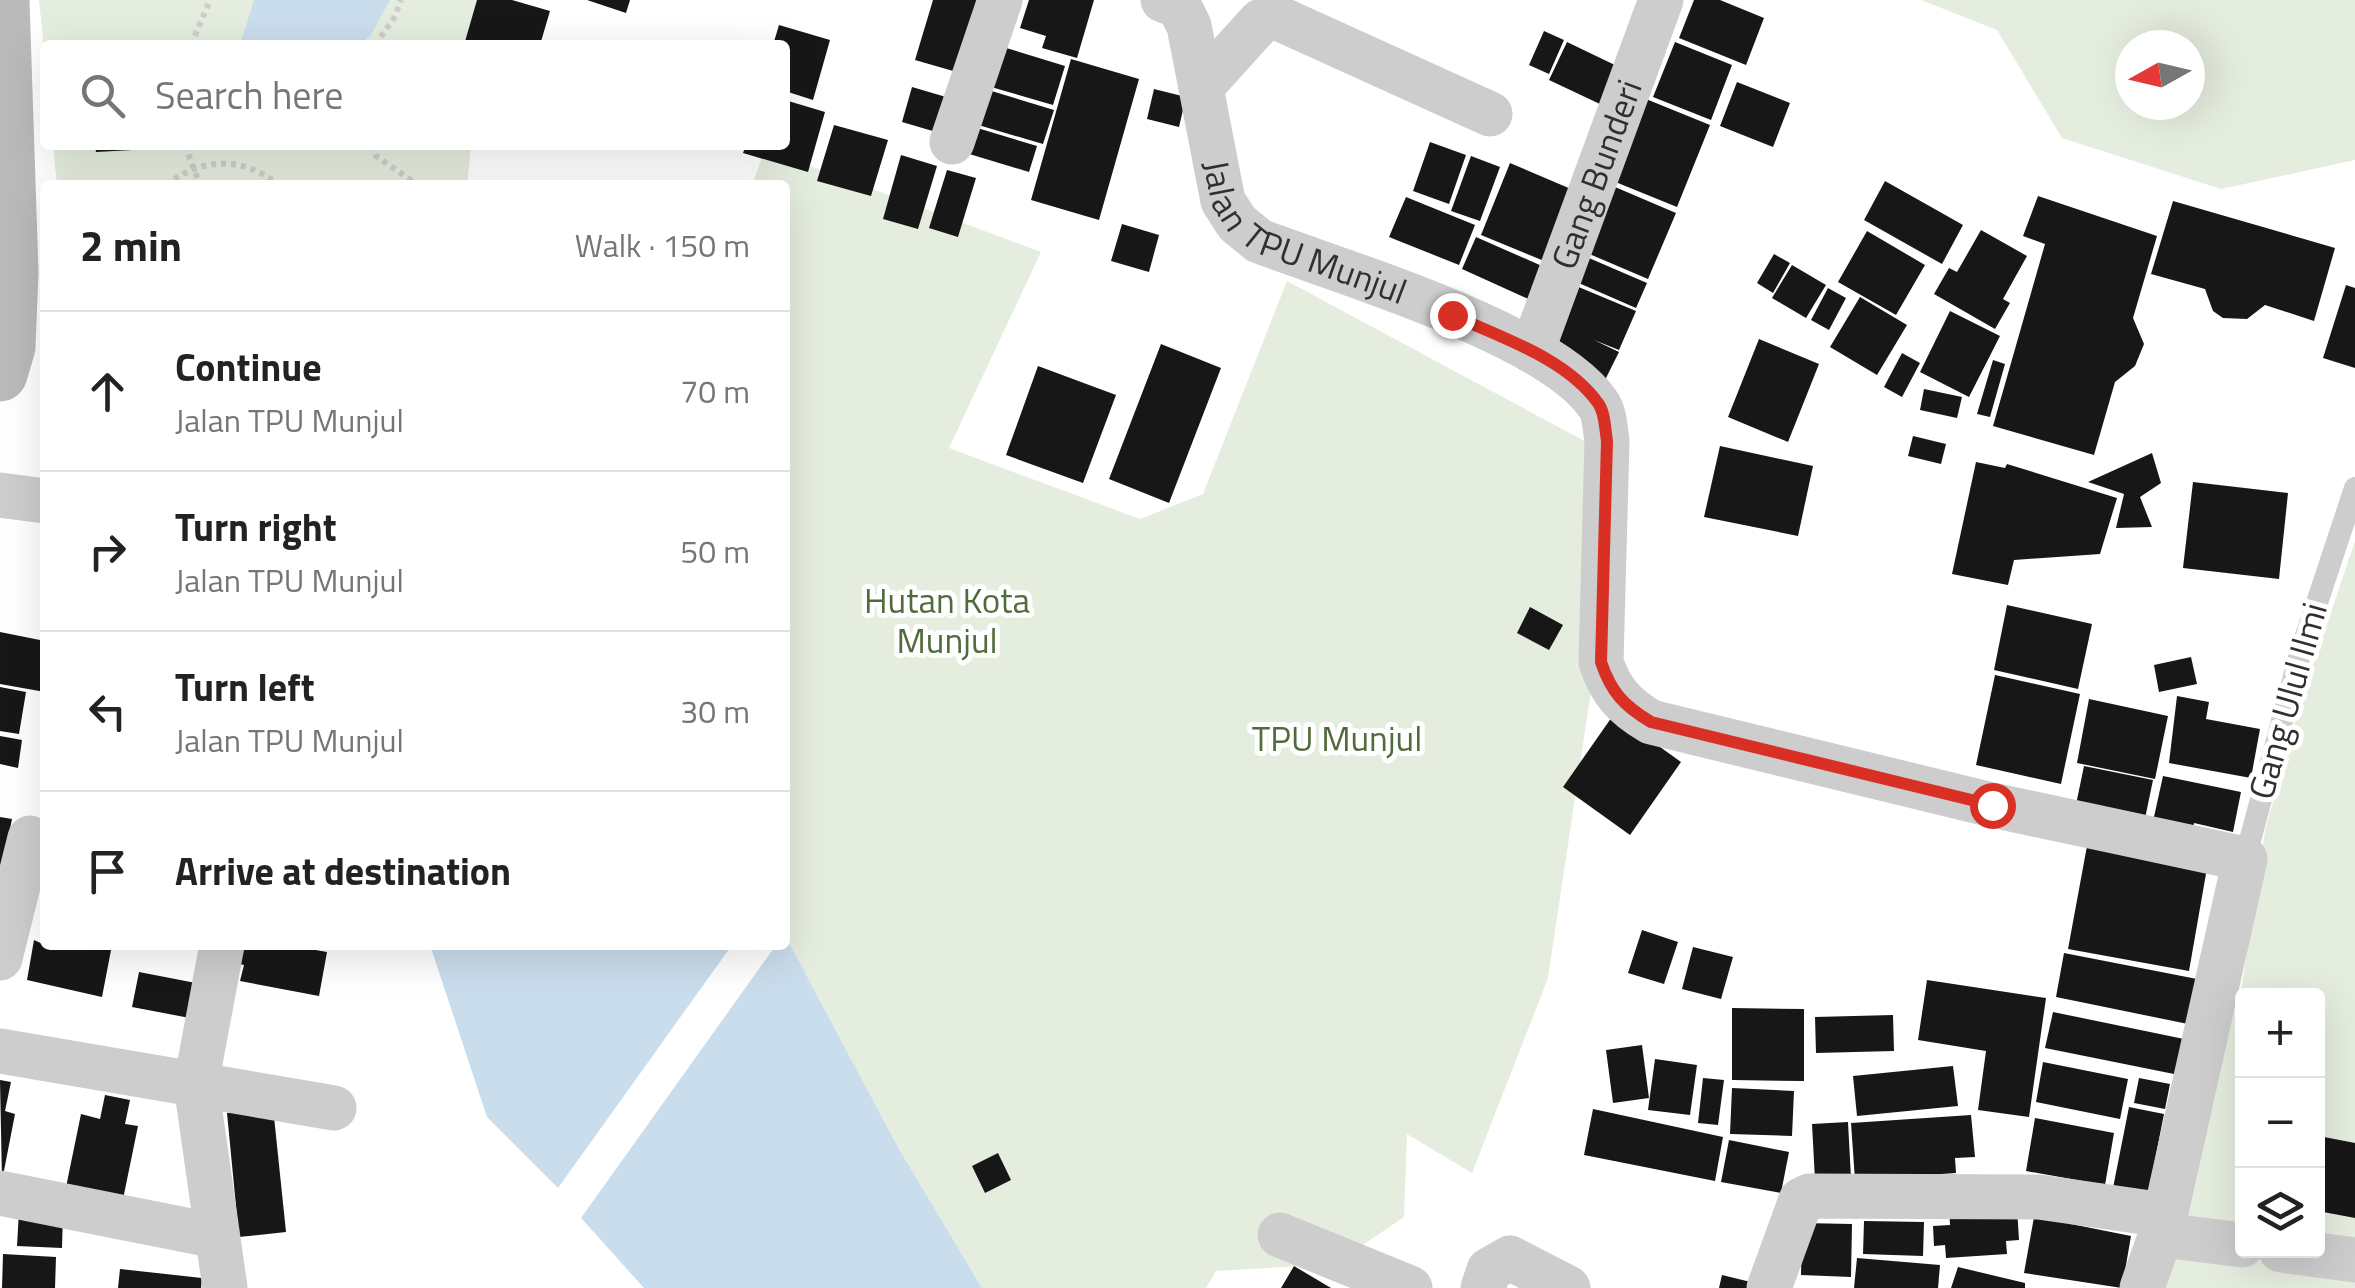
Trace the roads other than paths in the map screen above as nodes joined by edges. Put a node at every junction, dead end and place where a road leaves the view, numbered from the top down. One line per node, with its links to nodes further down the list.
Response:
1 (2, 0): 5 (street)
2 (1000, 0): 8 (street)
3 (1162, 0): 6 (street, Jalan TPU Munjul)
4 (1660, 0): 9 (street, Gang Bunderi)
5 (4, 58): 10 (street)
6 (1201, 87): 7 (street); 9 (street, Jalan TPU Munjul)
7 (1490, 114)
8 (952, 142)
9 (1532, 351): 15 (street, Jalan TPU Munjul)
10 (0, 374)
11 (2355, 488): 15 (lane, Gang Ulul Ilmi)
12 (0, 496): 13 (street)
13 (40, 500)
14 (30, 838): 17 (street)
15 (2245, 859): 22 (street)
16 (221, 950): 19 (street)
17 (0, 958)
18 (0, 1051): 19 (street)
19 (196, 1084): 20 (street); 23 (street)
20 (334, 1108)
21 (0, 1194): 23 (street)
22 (2168, 1226): 25 (street); 32 (street); 33 (street)
23 (216, 1236): 28 (street)
24 (1280, 1236): 29 (street)
25 (2235, 1243)
26 (2325, 1256): 27 (street)
27 (2355, 1260)
28 (225, 1288)
29 (1410, 1288)
30 (1483, 1288): 31 (street)
31 (1568, 1288)
32 (1769, 1288)
33 (2142, 1288)

